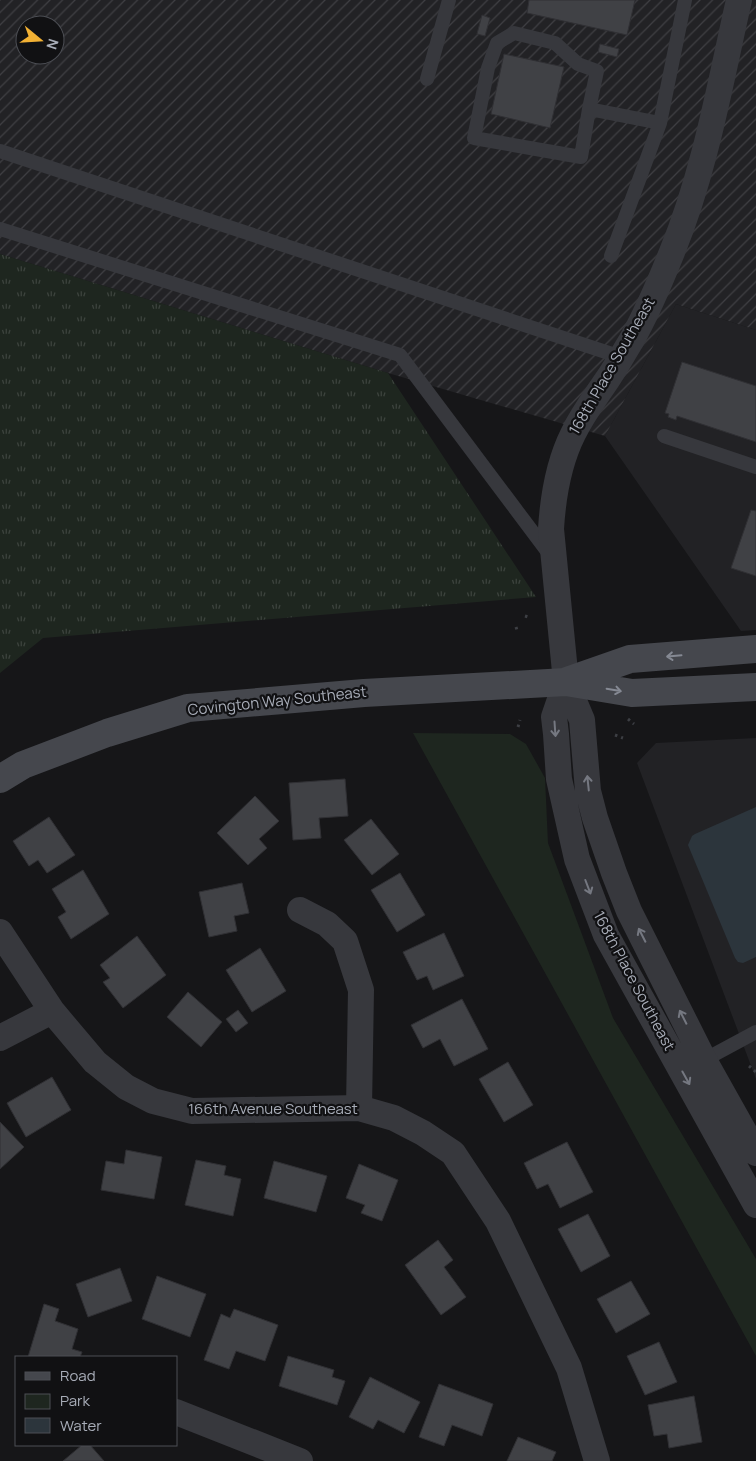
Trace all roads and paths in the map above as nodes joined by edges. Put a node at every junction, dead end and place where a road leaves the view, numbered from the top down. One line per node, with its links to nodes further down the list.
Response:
1 (449, 0): 4 (lane)
2 (685, 0): 6 (lane)
3 (739, 0): 10 (street, 168th Place Southeast)
4 (427, 79)
5 (590, 109): 5 (lane); 6 (lane)
6 (660, 123): 9 (lane)
7 (0, 151): 10 (lane)
8 (0, 229): 13 (lane)
9 (611, 256)
10 (621, 357): 13 (street, 168th Place Southeast)
11 (664, 436): 12 (lane)
12 (756, 468)
13 (554, 560): 19 (street, 168th Place Southeast)
14 (525, 616): 15 (path)
15 (531, 618)
16 (516, 627): 17 (path)
17 (518, 633)
18 (756, 649): 19 (street, Covington Way Southeast, one-way to 19)
19 (566, 682): 20 (street, Covington Way Southeast, one-way to 20); 27 (street, Covington Way Southeast); 33 (street, 168th Place Southeast, one-way to 19); 38 (street, 168th Place Southeast, one-way to 38)
20 (756, 687)
21 (628, 719): 23 (path)
22 (520, 720): 24 (path)
23 (634, 724)
24 (518, 727)
25 (615, 735): 26 (path)
26 (623, 738)
27 (0, 779)
28 (300, 910): 36 (street)
29 (0, 932): 30 (street, 166th Avenue Southeast)
30 (52, 1011): 32 (street); 36 (street, 166th Avenue Southeast)
31 (756, 1032): 33 (lane)
32 (0, 1038)
33 (704, 1060): 37 (street, 168th Place Southeast)
34 (749, 1066): 35 (path)
35 (756, 1072)
36 (359, 1108): 41 (street, 166th Avenue Southeast)
37 (756, 1152)
38 (756, 1205)
39 (178, 1413): 40 (street)
40 (300, 1461)
41 (597, 1461)

